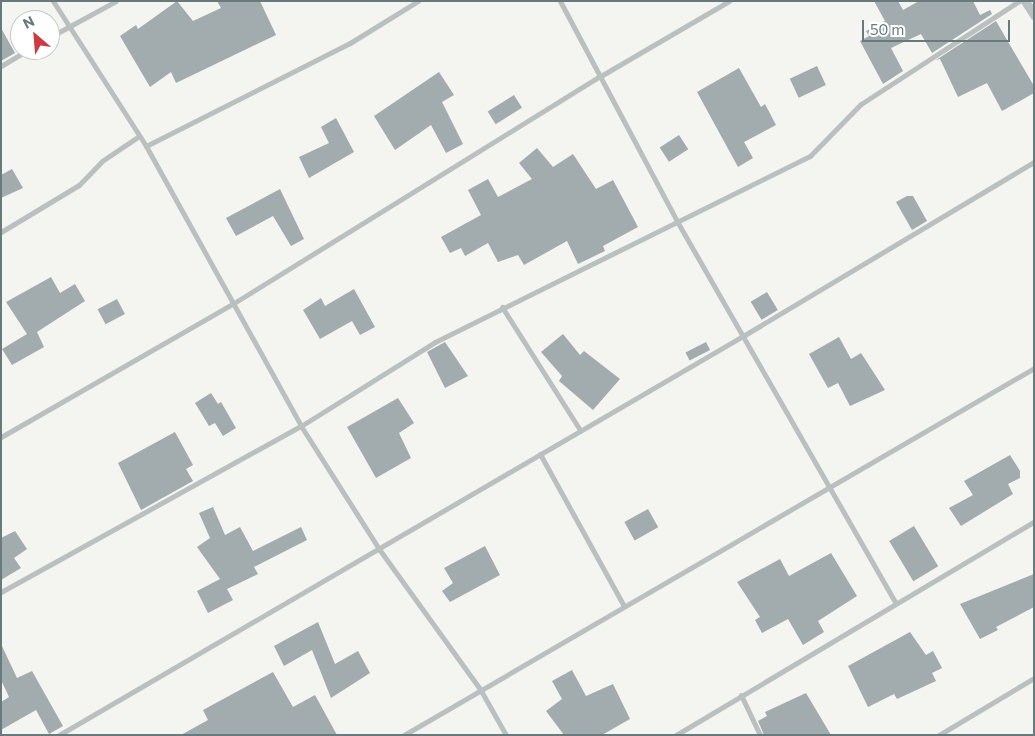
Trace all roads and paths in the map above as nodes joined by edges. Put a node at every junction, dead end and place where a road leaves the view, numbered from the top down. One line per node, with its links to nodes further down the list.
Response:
1 (53, 1): 9 (street)
2 (116, 1): 9 (street)
3 (418, 1): 13 (street)
4 (560, 1): 11 (street)
5 (729, 1): 11 (street)
6 (1019, 1): 15 (street)
7 (1025, 1): 8 (street)
8 (1034, 15)
9 (67, 26): 10 (street); 12 (street)
10 (60, 30)
11 (598, 77): 15 (street); 17 (street)
12 (139, 136): 13 (street); 16 (street)
13 (146, 146): 17 (street)
14 (1034, 162): 19 (street)
15 (678, 223): 18 (street); 19 (street)
16 (1, 232)
17 (234, 303): 21 (street); 23 (street)
18 (502, 307): 21 (street); 22 (street)
19 (743, 336): 22 (street); 25 (street)
20 (1034, 368): 25 (street)
21 (301, 426): 27 (street); 28 (street)
22 (580, 430): 24 (street)
23 (1, 437)
24 (540, 454): 27 (street); 30 (street)
25 (830, 486): 29 (street); 30 (street)
26 (1034, 522): 29 (street)
27 (379, 549): 32 (street); 34 (street)
28 (1, 592)
29 (896, 603): 33 (street)
30 (624, 606): 32 (street)
31 (1034, 678): 39 (street)
32 (480, 690): 35 (street); 36 (street)
33 (741, 695): 37 (street); 38 (street)
34 (59, 735)
35 (404, 735)
36 (506, 735)
37 (676, 735)
38 (760, 735)
39 (939, 735)

